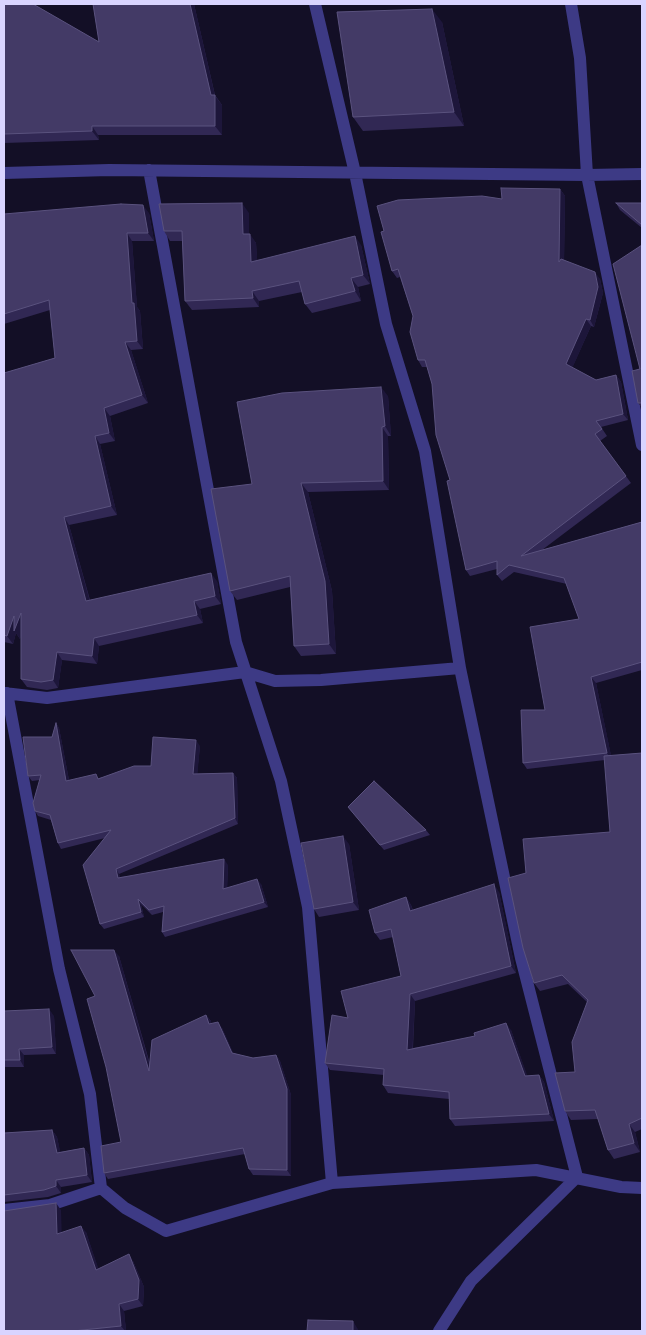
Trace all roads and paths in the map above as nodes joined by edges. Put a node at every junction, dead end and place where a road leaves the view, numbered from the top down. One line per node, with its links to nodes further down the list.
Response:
1 (315, 4): 5 (street)
2 (571, 4): 7 (street)
3 (149, 170): 4 (street); 5 (street); 10 (street)
4 (4, 173)
5 (355, 173): 7 (street); 9 (street)
6 (642, 174): 7 (street)
7 (587, 175): 8 (street)
8 (642, 445)
9 (460, 668): 10 (street); 12 (street)
10 (245, 672): 11 (street); 13 (street)
11 (5, 693): 14 (street)
12 (577, 1178): 13 (street); 15 (street); 17 (street)
13 (332, 1183): 14 (street)
14 (102, 1188): 16 (street)
15 (642, 1188)
16 (4, 1210)
17 (439, 1331)

